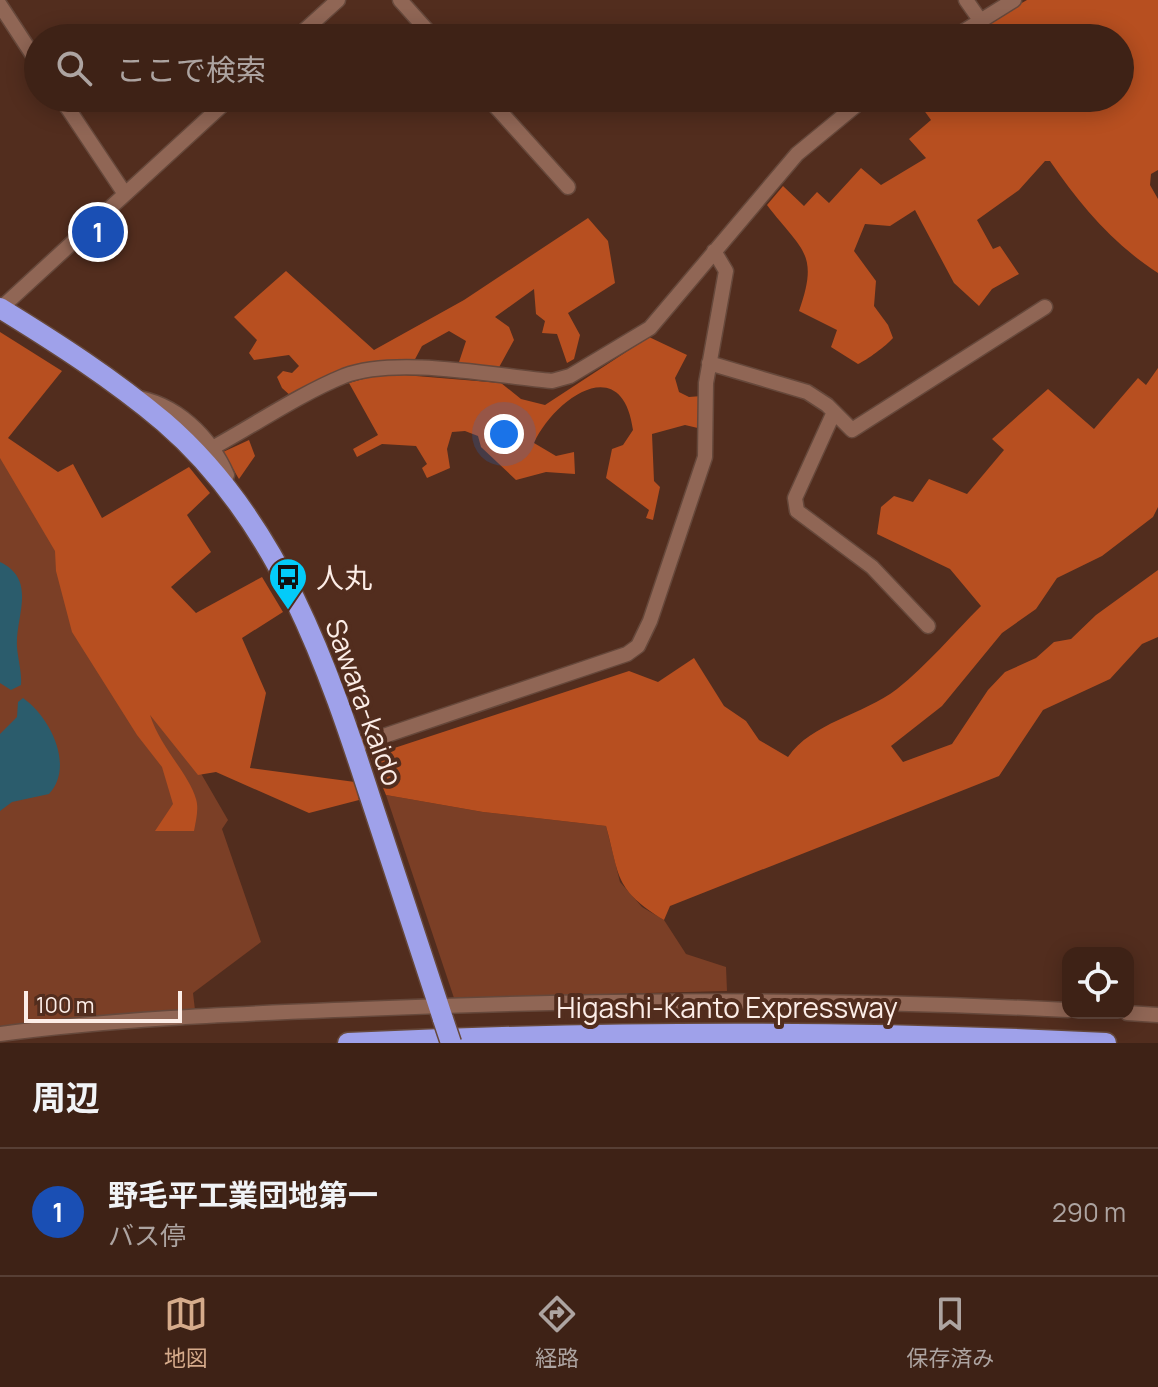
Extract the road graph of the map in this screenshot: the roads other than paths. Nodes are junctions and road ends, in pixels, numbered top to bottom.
1 (338, 0) edge
2 (400, 0) edge
3 (966, 0) edge
4 (1014, 0) edge
5 (0, 5) edge
6 (980, 20) junction
7 (311, 24) edge
8 (421, 24) edge
9 (974, 24) edge
10 (24, 42) edge
11 (70, 112) edge
12 (215, 112) edge
13 (501, 112) edge
14 (848, 112) edge
15 (568, 187) dead end
16 (125, 194) junction
17 (714, 251) junction
18 (1045, 307) dead end
19 (1, 308) edge
20 (709, 363) junction
21 (133, 397) junction
22 (834, 412) junction
23 (214, 447) junction
24 (223, 485) junction
25 (928, 626) dead end
26 (354, 746) junction
27 (1062, 1010) edge
28 (440, 1012) junction
29 (1134, 1013) edge
30 (1158, 1015) edge
31 (0, 1034) edge
32 (348, 1043) edge
33 (451, 1043) edge
34 (1106, 1043) edge

1 - 7 street
2 - 8 street
3 - 6 street
4 - 6 street
5 - 10 street
6 - 9 street
11 - 16 street
12 - 16 street
13 - 15 street
14 - 17 street
16 - 19 street
17 - 20 street
17 - 23 street
18 - 22 street
19 - 21 highway, Sawara-kaido
20 - 22 street
20 - 26 street
21 - 23 street
21 - 24 highway, Sawara-kaido
22 - 25 street
23 - 24 street
24 - 26 highway, Sawara-kaido
26 - 28 highway, Sawara-kaido
27 - 28 street
28 - 31 street
28 - 33 highway, Sawara-kaido, bridge
29 - 30 street
32 - 34 highway, Higashi-Kanto Expressway

